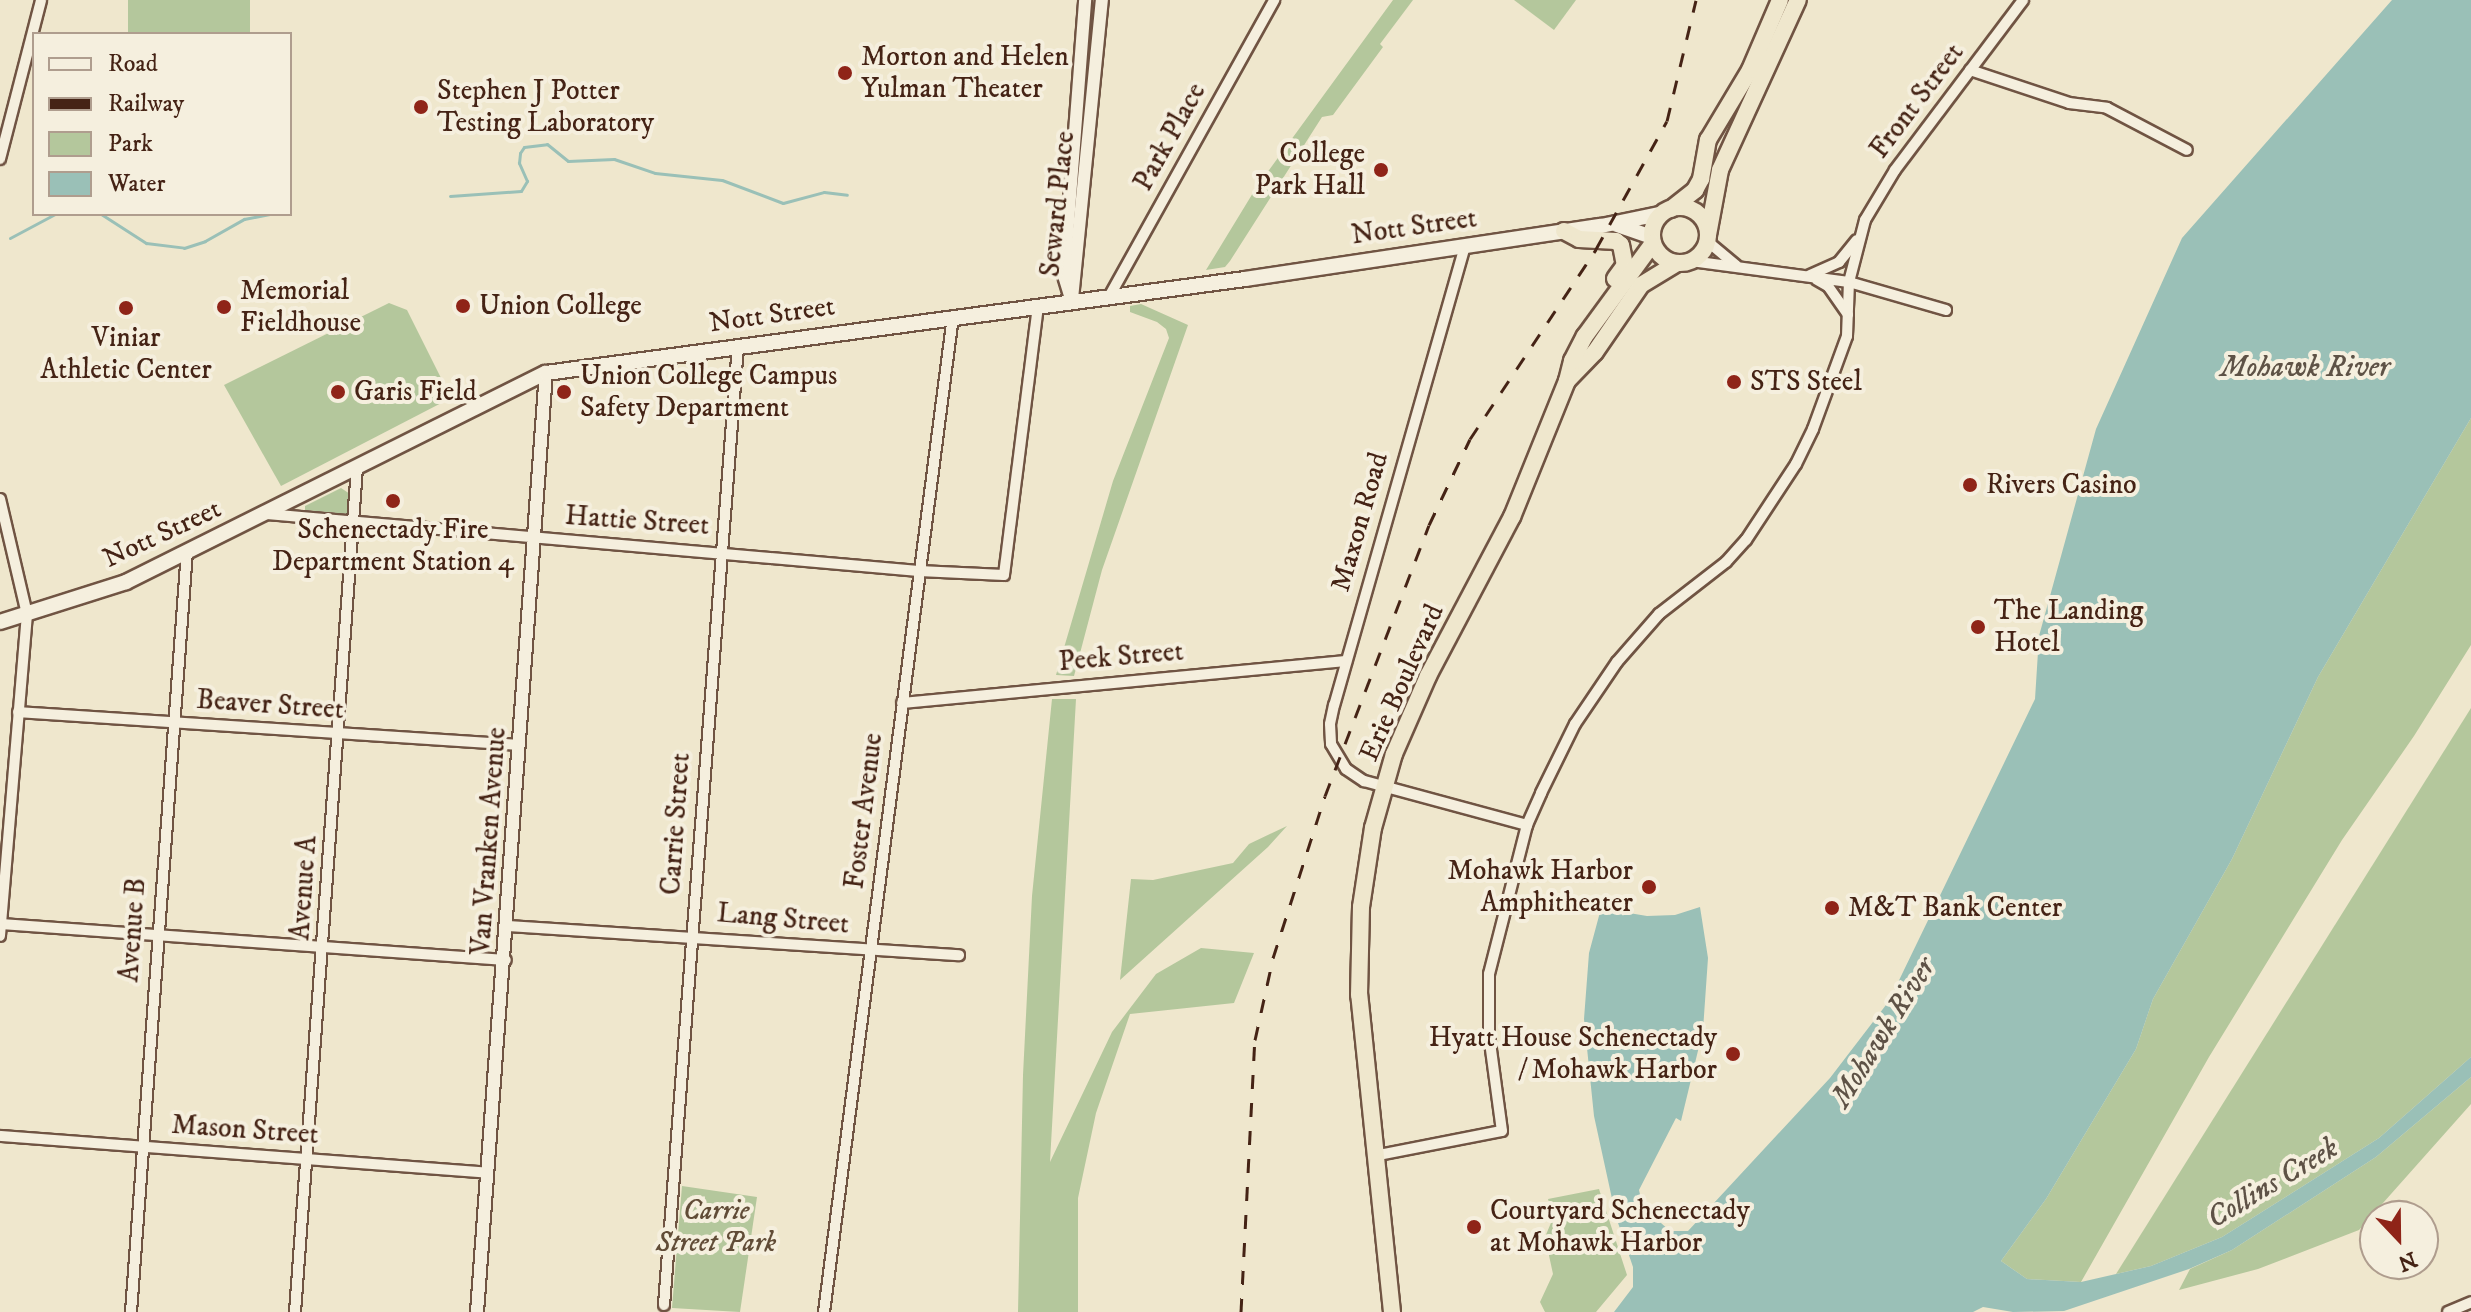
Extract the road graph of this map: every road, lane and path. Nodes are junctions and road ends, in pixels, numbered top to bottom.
1 (41, 0) edge
2 (1085, 0) edge
3 (1102, 0) edge
4 (1274, 0) edge
5 (1780, 0) edge
6 (1798, 0) edge
7 (2023, 0) edge
8 (33, 32) edge
9 (32, 35) edge
10 (1970, 70) junction
11 (2187, 150) dead end
12 (0, 159) edge
13 (1667, 211) junction
14 (1601, 226) junction
15 (1564, 231) junction
16 (1860, 236) junction
17 (1708, 238) junction
18 (1652, 240) junction
19 (1465, 246) junction
20 (1684, 262) junction
21 (1736, 265) junction
22 (1809, 276) junction
23 (1849, 282) junction
24 (1109, 297) junction
25 (1612, 301) junction
26 (1072, 302) junction
27 (1038, 306) junction
28 (1946, 310) dead end
29 (953, 316) junction
30 (1849, 317) junction
31 (738, 346) junction
32 (546, 373) junction
33 (1567, 381) junction
34 (357, 468) junction
35 (0, 499) edge
36 (267, 514) junction
37 (354, 522) junction
38 (534, 537) junction
39 (187, 552) junction
40 (721, 552) junction
41 (919, 571) junction
42 (27, 614) junction
43 (0, 622) edge
44 (1346, 661) junction
45 (902, 703) junction
46 (18, 712) junction
47 (173, 723) junction
48 (339, 733) junction
49 (519, 745) junction
50 (1384, 787) junction
51 (1527, 825) junction
52 (1, 924) edge
53 (508, 926) junction
54 (156, 935) junction
55 (0, 936) edge
56 (692, 936) junction
57 (323, 947) junction
58 (871, 950) junction
59 (959, 955) dead end
60 (506, 960) junction
61 (0, 1136) edge
62 (141, 1146) junction
63 (1374, 1156) junction
64 (306, 1158) junction
65 (487, 1173) junction
66 (2471, 1302) edge
67 (664, 1305) dead end
68 (131, 1312) edge
69 (295, 1312) edge
70 (477, 1312) edge
71 (824, 1312) edge
72 (1392, 1312) edge
73 (2448, 1312) edge

1 - 8 street
2 - 26 street, Seward Place
3 - 26 street, Seward Place
4 - 24 street, Park Place
5 - 13 highway
6 - 17 highway
7 - 10 street, Front Street
9 - 12 street
10 - 11 street
10 - 16 street, Front Street
13 - 14 main road, Nott Street
13 - 17 highway
13 - 18 highway
14 - 15 main road, Nott Street
14 - 18 main road, Nott Street
15 - 19 main road, Nott Street
15 - 25 highway
16 - 22 street, Front Street
16 - 23 street, Front Street
17 - 20 highway
17 - 21 street
18 - 20 highway
18 - 25 highway, Erie Boulevard
19 - 24 main road, Nott Street
19 - 44 street, Maxon Road
20 - 21 street
20 - 33 highway, Erie Boulevard
21 - 22 street
22 - 23 street
22 - 30 street
23 - 28 street
23 - 30 street, Front Street
24 - 26 main road, Nott Street
25 - 33 highway, Erie Boulevard
26 - 27 main road, Nott Street
27 - 29 main road, Nott Street
27 - 41 street, Hattie Street
29 - 31 main road, Nott Street
29 - 41 street, Foster Avenue
30 - 51 street, Front Street
31 - 32 main road, Nott Street
31 - 40 street, Carrie Street
32 - 34 main road, Nott Street
32 - 38 street, Van Vranken Avenue
33 - 50 highway, Erie Boulevard
34 - 36 main road, Nott Street
34 - 37 street, Avenue A
35 - 42 street
36 - 37 street, Hattie Street
36 - 39 main road, Nott Street
37 - 38 street, Hattie Street
37 - 48 street, Avenue A
38 - 40 street, Hattie Street
38 - 49 street, Van Vranken Avenue
39 - 42 main road, Nott Street
39 - 47 street, Avenue B
40 - 41 street, Hattie Street
40 - 56 street, Carrie Street
41 - 45 street, Foster Avenue
42 - 43 main road, Nott Street
42 - 46 street
44 - 45 street, Peek Street
44 - 50 street, Maxon Road
45 - 58 street, Foster Avenue
46 - 47 street, Beaver Street
46 - 52 street
47 - 48 street, Beaver Street
47 - 54 street, Avenue B
48 - 49 street, Beaver Street
48 - 57 street, Avenue A
49 - 53 street, Van Vranken Avenue
50 - 51 street, Maxon Road
50 - 63 highway, Erie Boulevard
51 - 63 street, Front Street
52 - 54 street
52 - 55 street
53 - 56 street, Lang Street
53 - 60 street, Van Vranken Avenue
54 - 57 street
54 - 62 street, Avenue B
56 - 58 street, Lang Street
56 - 67 street, Carrie Street
57 - 60 street
57 - 64 street, Avenue A
58 - 59 street, Lang Street
58 - 71 street, Foster Avenue
60 - 65 street, Van Vranken Avenue
61 - 62 street, Mason Street
62 - 64 street, Mason Street
62 - 68 street, Avenue B
63 - 72 highway, Erie Boulevard
64 - 65 street, Mason Street
64 - 69 street, Avenue A
65 - 70 street, Van Vranken Avenue
66 - 73 street

